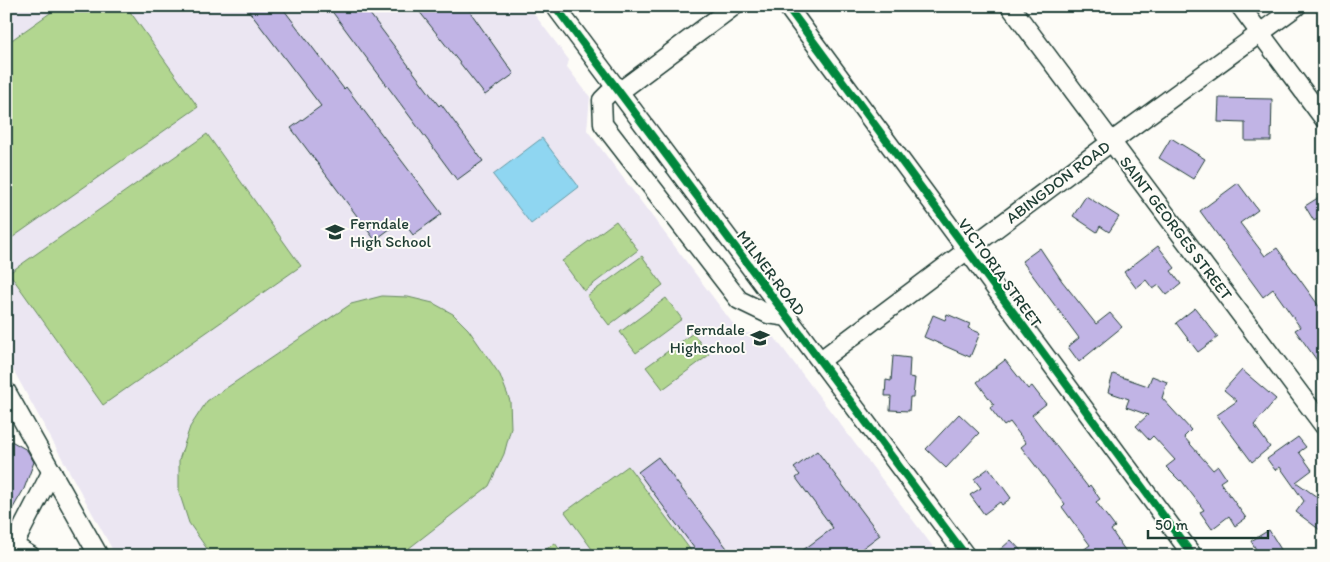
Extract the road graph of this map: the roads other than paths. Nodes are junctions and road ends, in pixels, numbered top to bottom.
1 (555, 6) edge
2 (734, 6) edge
3 (787, 6) edge
4 (1010, 6) edge
5 (1240, 6) edge
6 (1297, 6) edge
7 (1261, 34) junction
8 (617, 89) junction
9 (1324, 119) edge
10 (1111, 142) junction
11 (965, 250) junction
12 (788, 317) junction
13 (821, 360) junction
14 (6, 391) edge
15 (1324, 426) edge
16 (52, 471) junction
17 (11, 550) edge
18 (31, 556) edge
19 (99, 556) edge
20 (966, 556) edge
21 (1193, 556) edge

1 - 8 street, MILNER ROAD
2 - 8 street
3 - 11 street, VICTORIA STREET
4 - 10 street, SAINT GEORGES STREET
5 - 7 street
6 - 7 street, ABINGDON ROAD
7 - 9 street
7 - 10 street, ABINGDON ROAD
8 - 12 street, MILNER ROAD
8 - 12 street
10 - 11 street, ABINGDON ROAD
10 - 15 street, SAINT GEORGES STREET
11 - 13 street, ABINGDON ROAD
11 - 21 street, VICTORIA STREET
12 - 13 street, MILNER ROAD
13 - 20 street, MILNER ROAD
14 - 16 street
16 - 17 street
16 - 19 street
17 - 18 street

